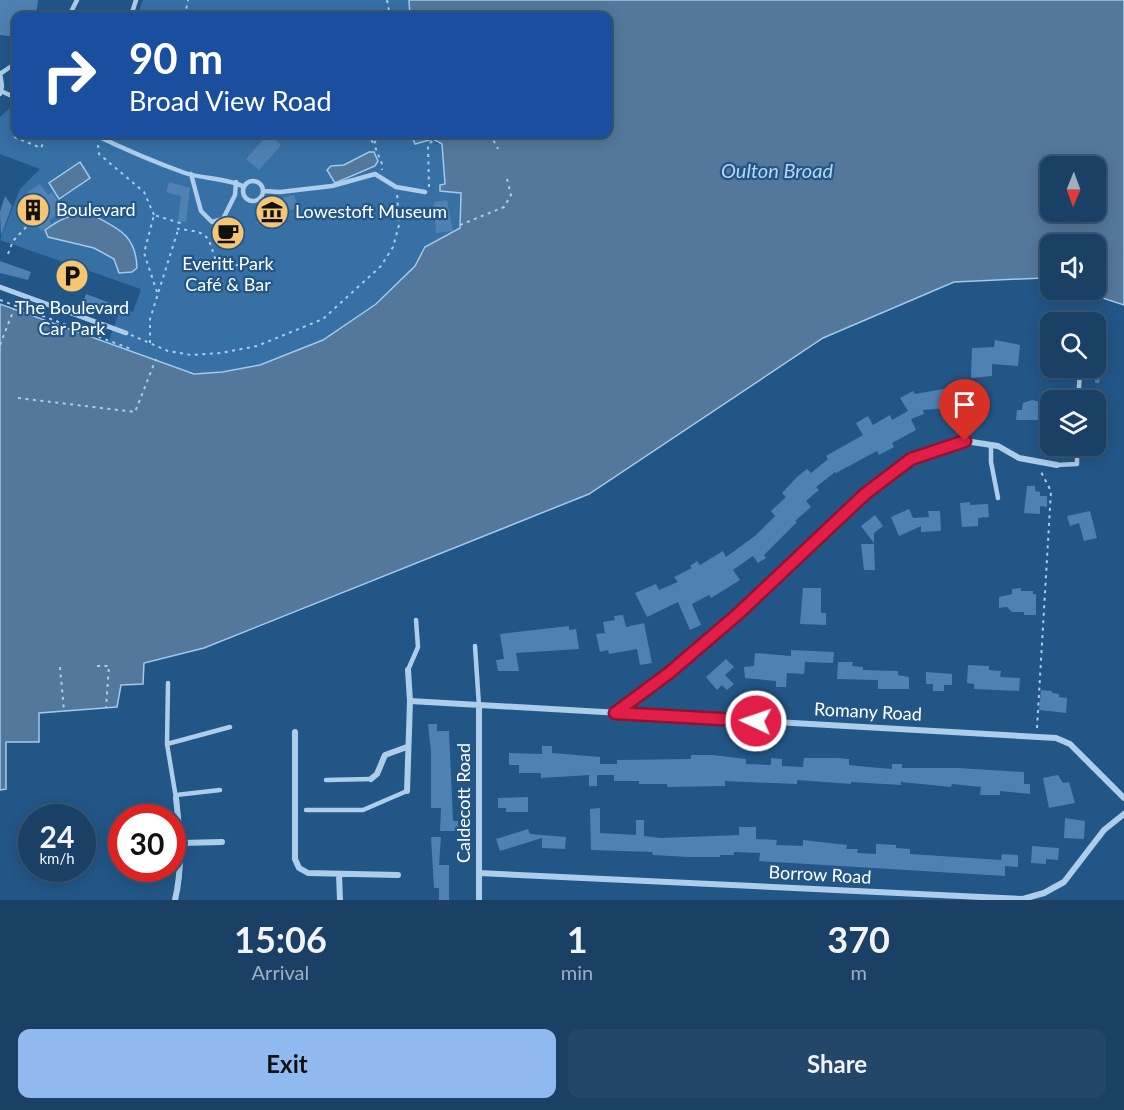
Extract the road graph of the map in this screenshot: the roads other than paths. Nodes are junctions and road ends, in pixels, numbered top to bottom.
1 (0, 73) edge
2 (1, 93) edge
3 (102, 138) edge
4 (191, 174) junction
5 (236, 182) junction
6 (244, 187) junction
7 (263, 191) junction
8 (427, 192) road end
9 (0, 287) edge
10 (126, 333) road end
11 (992, 445) junction
12 (1077, 456) edge
13 (1057, 465) joint
14 (998, 498) dead end
15 (416, 620) dead end
16 (475, 646) dead end
17 (408, 670) joint
18 (168, 682) dead end
19 (410, 700) junction
20 (479, 706) junction
21 (615, 713) junction
22 (230, 727) dead end
23 (295, 732) dead end
24 (167, 744) junction
25 (407, 747) junction
26 (371, 778) joint
27 (326, 780) dead end
28 (220, 790) dead end
29 (407, 791) joint
30 (176, 797) junction
31 (1124, 798) edge
32 (177, 804) edge
33 (306, 810) dead end
34 (1124, 814) edge
35 (222, 842) dead end
36 (186, 843) edge
37 (479, 873) junction
38 (339, 874) junction
39 (398, 875) dead end
40 (179, 882) edge
41 (175, 900) edge
42 (340, 900) edge
43 (478, 900) edge

1 - 2 lane
3 - 4 lane
4 - 5 lane
4 - 5 lane
5 - 6 lane
6 - 7 lane
6 - 7 lane
7 - 8 lane
9 - 10 street
11 - 13 street
11 - 14 lane
11 - 21 street
12 - 13 lane
15 - 17 lane
16 - 20 lane
17 - 19 street
18 - 24 lane
19 - 20 street, Romany Road
19 - 25 street
20 - 21 street, Romany Road
20 - 37 street, Caldecott Road
21 - 31 street, Romany Road
22 - 24 lane
23 - 38 street
24 - 30 lane
25 - 26 street
25 - 29 street
26 - 27 lane
28 - 30 lane
29 - 33 lane
30 - 32 street
34 - 37 street, Borrow Road
35 - 36 street
37 - 43 street, Caldecott Road
38 - 39 street
38 - 42 street
40 - 41 street

